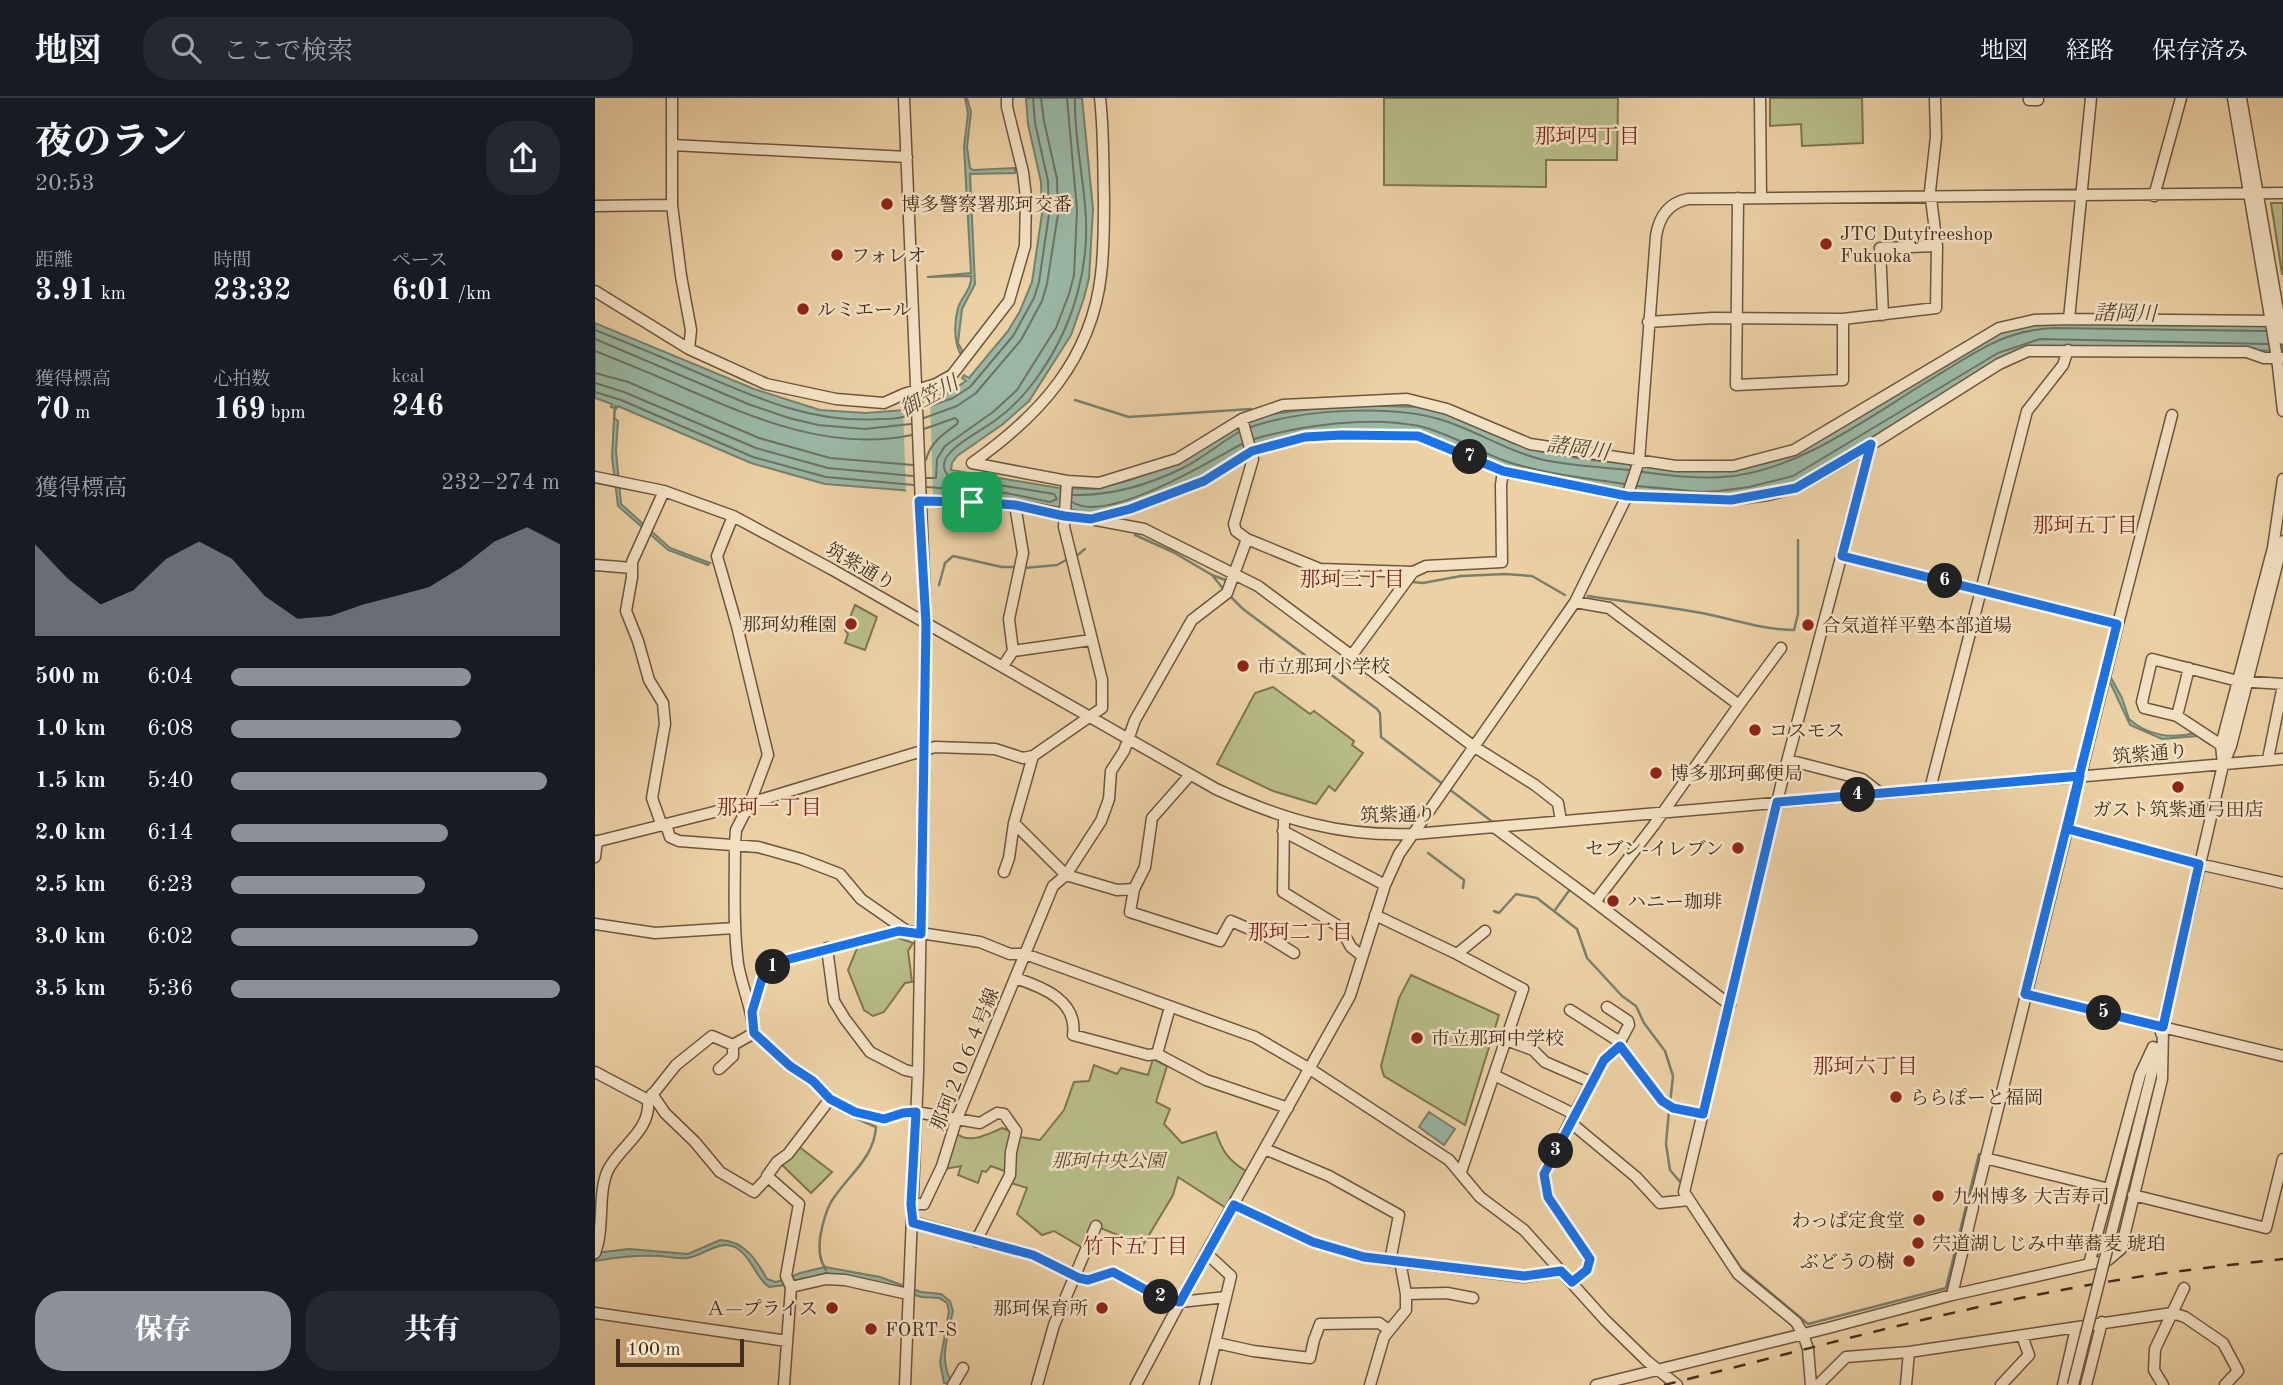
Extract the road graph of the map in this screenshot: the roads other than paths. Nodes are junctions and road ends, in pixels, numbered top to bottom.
1 (672, 98) edge
2 (904, 98) edge
3 (1007, 98) edge
4 (1100, 98) edge
5 (1760, 98) edge
6 (1935, 98) edge
7 (2091, 98) edge
8 (2181, 98) edge
9 (2234, 98) edge
10 (2241, 98) edge
11 (672, 145) junction
12 (907, 157) junction
13 (2253, 193) junction
14 (2283, 193) edge
15 (2154, 196) junction
16 (1761, 197) junction
17 (2082, 197) junction
18 (1738, 198) junction
19 (1931, 198) junction
20 (672, 205) junction
21 (595, 206) edge
22 (1937, 246) junction
23 (595, 291) edge
24 (1883, 315) junction
25 (1736, 318) junction
26 (1843, 319) junction
27 (2069, 319) junction
28 (1648, 322) junction
29 (2278, 322) edge
30 (2283, 339) edge
31 (689, 349) junction
32 (2068, 350) junction
33 (2280, 358) edge
34 (916, 391) junction
35 (2283, 411) edge
36 (2172, 415) dead end
37 (1242, 419) junction
38 (1871, 444) junction
39 (1252, 451) junction
40 (1639, 461) junction
41 (1503, 471) junction
42 (595, 477) edge
43 (2283, 478) edge
44 (1067, 483) junction
45 (664, 491) junction
46 (1627, 496) junction
47 (919, 501) junction
48 (1015, 505) junction
49 (1064, 514) junction
50 (733, 516) junction
51 (1091, 519) junction
52 (1247, 538) junction
53 (2283, 541) edge
54 (1842, 556) junction
55 (595, 565) edge
56 (632, 568) junction
57 (1413, 572) junction
58 (1234, 573) junction
59 (1982, 590) junction
60 (1575, 602) junction
61 (926, 624) junction
62 (2117, 624) junction
63 (1091, 640) junction
64 (1781, 648) dead end
65 (1013, 651) junction
66 (1352, 655) junction
67 (1003, 666) junction
68 (2189, 668) junction
69 (2243, 680) junction
70 (2283, 685) edge
71 (1739, 705) junction
72 (1090, 716) junction
73 (2177, 716) junction
74 (1129, 738) junction
75 (2221, 745) junction
76 (1473, 746) junction
77 (925, 750) junction
78 (1033, 756) junction
79 (2283, 759) edge
80 (1788, 760) junction
81 (2268, 760) junction
82 (2223, 765) junction
83 (1190, 775) junction
84 (2080, 776) junction
85 (1930, 789) junction
86 (1880, 793) junction
87 (1777, 802) junction
88 (750, 803) junction
89 (1662, 812) junction
90 (1284, 817) junction
91 (1561, 821) junction
92 (1014, 822) junction
93 (664, 826) junction
94 (1494, 827) junction
95 (2068, 829) junction
96 (1283, 831) junction
97 (1414, 834) junction
98 (596, 841) edge
99 (735, 844) junction
100 (595, 857) edge
101 (2199, 864) junction
102 (1004, 872) dead end
103 (1066, 874) junction
104 (2283, 883) edge
105 (1385, 885) junction
106 (1134, 889) junction
107 (1595, 902) junction
108 (1375, 915) junction
109 (595, 923) edge
110 (734, 928) junction
111 (907, 931) junction
112 (1485, 931) dead end
113 (921, 934) junction
114 (827, 948) junction
115 (1294, 953) dead end
116 (1025, 954) junction
117 (1457, 954) junction
118 (1362, 956) junction
119 (1015, 978) junction
120 (2025, 994) junction
121 (1730, 1004) junction
122 (1170, 1007) junction
123 (1607, 1007) dead end
124 (1570, 1010) dead end
125 (752, 1012) junction
126 (2163, 1027) junction
127 (754, 1033) junction
128 (1506, 1040) junction
129 (1620, 1044) junction
130 (733, 1045) junction
131 (1157, 1054) junction
132 (2283, 1056) edge
133 (719, 1069) dead end
134 (1310, 1069) junction
135 (595, 1072) edge
136 (918, 1073) junction
137 (1494, 1075) junction
138 (1591, 1082) junction
139 (650, 1097) junction
140 (830, 1099) junction
141 (1288, 1108) junction
142 (916, 1112) junction
143 (1703, 1114) junction
144 (1572, 1118) junction
145 (956, 1121) junction
146 (1265, 1149) junction
147 (1985, 1158) junction
148 (2283, 1159) edge
149 (1461, 1172) junction
150 (768, 1177) junction
151 (2109, 1189) junction
152 (2133, 1195) junction
153 (1689, 1200) junction
154 (911, 1204) junction
155 (1234, 1205) junction
156 (913, 1223) junction
157 (1096, 1226) dead end
158 (976, 1241) junction
159 (595, 1253) edge
160 (1206, 1253) junction
161 (1395, 1261) junction
162 (2089, 1264) junction
163 (1561, 1271) junction
164 (1074, 1275) junction
165 (1572, 1282) junction
166 (791, 1287) junction
167 (2184, 1289) dead end
168 (908, 1294) junction
169 (1406, 1294) junction
170 (1952, 1295) junction
171 (1226, 1297) junction
172 (1473, 1298) dead end
173 (1180, 1302) junction
174 (595, 1313) edge
175 (2172, 1313) junction
176 (2102, 1322) junction
177 (2076, 1328) junction
178 (1389, 1330) junction
179 (1803, 1334) junction
180 (2022, 1336) junction
181 (787, 1341) junction
182 (1217, 1343) junction
183 (1909, 1352) junction
184 (963, 1368) dead end
185 (1659, 1370) junction
186 (784, 1385) edge
187 (905, 1385) edge
188 (953, 1385) edge
189 (1037, 1385) edge
190 (1136, 1385) edge
191 (1205, 1385) edge
192 (1370, 1385) edge
193 (1596, 1385) edge
194 (1678, 1385) edge
195 (1811, 1385) edge
196 (1818, 1385) edge
197 (1906, 1385) edge
198 (2001, 1385) edge
199 (2063, 1385) edge
200 (2073, 1385) edge
201 (2086, 1385) edge
202 (2163, 1385) edge
203 (2225, 1385) edge

1 - 11 street
2 - 12 street
3 - 34 street
4 - 44 street
5 - 16 street
6 - 19 street
7 - 17 street
8 - 15 street
9 - 13 street
10 - 13 street
11 - 12 street
11 - 20 street
12 - 34 street
13 - 14 street
13 - 15 street
13 - 29 street
15 - 17 street
16 - 18 street
16 - 19 street
17 - 19 street
17 - 27 street
18 - 25 street
18 - 28 street
19 - 22 street
20 - 21 street
20 - 31 street
22 - 24 street
22 - 24 street
23 - 31 street
24 - 26 street
25 - 26 street
25 - 26 street
25 - 28 street
27 - 29 street
27 - 40 street
28 - 40 street
29 - 30 street
29 - 33 street
31 - 34 street
32 - 33 street
32 - 38 street
32 - 59 street
33 - 35 street
34 - 47 street
36 - 62 street
37 - 39 street
37 - 40 street
37 - 44 street
38 - 46 street
38 - 54 street
39 - 41 street
39 - 51 street
39 - 52 street
40 - 46 street
41 - 46 street
41 - 57 street
42 - 45 street, 筑紫通り
43 - 69 street
44 - 49 street
45 - 50 street, 筑紫通り
45 - 56 street
46 - 60 street
47 - 48 street
47 - 61 street
48 - 49 street
48 - 65 street
49 - 51 street
49 - 63 street
50 - 61 street, 筑紫通り
50 - 88 street
51 - 58 street
52 - 57 street
52 - 58 street, 那珂２０６４号線
53 - 69 street
54 - 59 street
54 - 80 street
55 - 56 street
56 - 93 street
57 - 66 street
58 - 66 street
58 - 74 street, 那珂２０６４号線
59 - 62 street
59 - 85 street
60 - 71 street
60 - 76 street
61 - 67 street, 筑紫通り
61 - 77 street
62 - 84 street
63 - 65 street
63 - 72 street
64 - 71 street
65 - 67 street
66 - 76 street
67 - 72 street, 筑紫通り
68 - 69 street
68 - 73 street
68 - 73 street
69 - 70 street
69 - 75 street
69 - 82 street
70 - 81 street
71 - 89 street
72 - 74 street, 筑紫通り
72 - 78 street
73 - 75 street
74 - 83 street, 筑紫通り
74 - 103 street, 那珂２０６４号線
75 - 82 street
76 - 91 street
76 - 97 street
77 - 78 street
77 - 88 street
77 - 113 street
78 - 92 street
79 - 81 street, 筑紫通り
80 - 86 street
80 - 87 street
81 - 82 street, 筑紫通り
82 - 84 street, 筑紫通り
82 - 101 street
83 - 90 street, 筑紫通り
83 - 106 street
84 - 85 street, 筑紫通り
84 - 95 street
85 - 86 street, 筑紫通り
86 - 87 street, 筑紫通り
87 - 89 street, 筑紫通り
87 - 121 street
88 - 93 street
88 - 99 street
89 - 91 street, 筑紫通り
89 - 107 street
90 - 96 street
90 - 97 street, 筑紫通り
91 - 94 street, 筑紫通り
92 - 102 street
92 - 103 street
93 - 98 street
93 - 99 street
94 - 97 street, 筑紫通り
94 - 107 street
95 - 101 street
95 - 120 street
96 - 105 street
96 - 118 street
97 - 105 street
98 - 100 street
99 - 110 street
99 - 111 street
101 - 104 street
101 - 126 street
103 - 106 street
103 - 116 street, 那珂２０６４号線
105 - 108 street
106 - 115 street
107 - 121 street
108 - 117 street
108 - 118 street
109 - 110 street
110 - 125 street
111 - 113 street
111 - 114 street
112 - 117 street
113 - 116 street
113 - 136 street
114 - 125 street
114 - 136 street
116 - 119 street, 那珂２０６４号線
116 - 122 street
117 - 128 street
118 - 134 street
119 - 131 street
119 - 145 street, 那珂２０６４号線
120 - 126 street
120 - 147 street
121 - 143 street
122 - 131 street
122 - 134 street
123 - 129 street
124 - 129 street
125 - 127 street
126 - 132 street
126 - 151 street
126 - 152 street
126 - 200 street, bridge
127 - 130 street
127 - 140 street
128 - 137 street
128 - 138 street
129 - 138 street
129 - 143 street
130 - 133 street
130 - 139 street
131 - 141 street
134 - 141 street
134 - 149 street
135 - 139 street
136 - 142 street
137 - 144 street
137 - 149 street
138 - 144 street
139 - 150 street
139 - 159 street
140 - 142 street
140 - 150 street
141 - 146 street
142 - 145 street
142 - 154 street
143 - 153 street
144 - 153 street
144 - 165 street
145 - 154 street, 那珂２０６４号線
145 - 158 street
146 - 155 street
146 - 161 street
147 - 151 street
147 - 170 street
148 - 152 street
149 - 163 street
150 - 166 street
151 - 162 street
152 - 162 street
153 - 179 street
154 - 156 street
155 - 160 street
155 - 161 street
156 - 158 street
156 - 168 street
157 - 164 street
158 - 164 street
160 - 171 street
160 - 173 street
161 - 163 street
161 - 169 street
162 - 170 street
163 - 165 street
164 - 173 street
164 - 189 street
165 - 185 street
166 - 168 street
166 - 181 street
167 - 175 street
168 - 187 street
169 - 172 street
169 - 178 street
170 - 179 street
171 - 173 street
171 - 182 street
173 - 190 street
174 - 181 street
175 - 176 street
175 - 202 street
175 - 203 street
176 - 177 street
176 - 201 street
177 - 180 street
177 - 199 street
178 - 182 street
178 - 192 street
179 - 185 street
179 - 195 street
180 - 183 street
180 - 198 street
181 - 186 street
182 - 191 street
183 - 196 street
183 - 197 street
184 - 188 street
185 - 193 street
185 - 194 street

